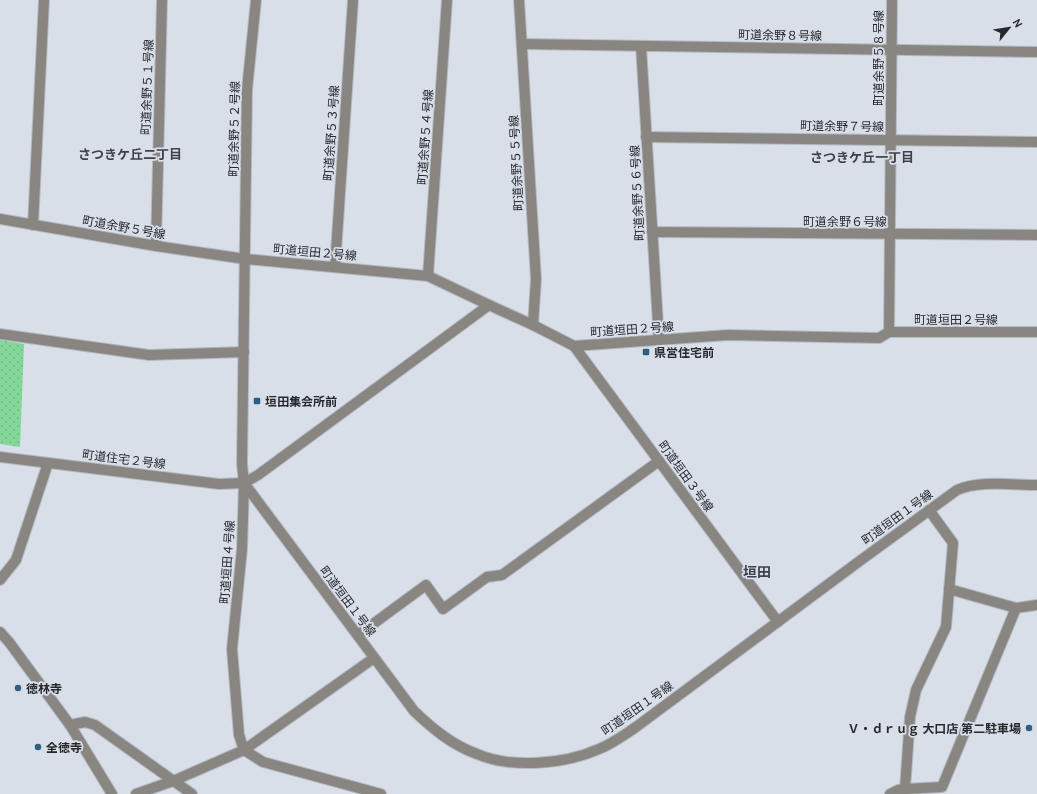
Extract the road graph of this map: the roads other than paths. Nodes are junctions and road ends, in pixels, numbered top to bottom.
1 (44, 0) edge
2 (162, 0) edge
3 (256, 0) edge
4 (353, 0) edge
5 (447, 0) edge
6 (520, 0) edge
7 (892, 0) edge
8 (522, 44) junction
9 (641, 46) junction
10 (891, 50) junction
11 (1037, 52) edge
12 (646, 137) junction
13 (891, 140) junction
14 (1037, 142) edge
15 (0, 219) edge
16 (33, 225) junction
17 (652, 232) junction
18 (890, 234) junction
19 (1037, 235) edge
20 (156, 246) junction
21 (245, 259) junction
22 (335, 267) junction
23 (428, 276) junction
24 (489, 305) junction
25 (533, 325) junction
26 (889, 332) junction
27 (1037, 332) edge
28 (0, 334) edge
29 (659, 340) junction
30 (574, 346) junction
31 (244, 352) junction
32 (0, 457) edge
33 (659, 461) junction
34 (48, 463) junction
35 (244, 483) junction
36 (1037, 485) edge
37 (929, 510) junction
38 (0, 580) edge
39 (949, 589) junction
40 (1037, 605) edge
41 (1016, 608) junction
42 (778, 622) junction
43 (0, 632) edge
44 (358, 635) junction
45 (374, 658) junction
46 (70, 725) junction
47 (244, 750) junction
48 (173, 781) junction
49 (905, 789) junction
50 (942, 790) edge
51 (112, 794) edge
52 (136, 794) edge
53 (192, 794) edge
54 (381, 794) edge
55 (890, 794) edge

1 - 16 street
2 - 20 street, 町道余野５１号線
3 - 21 street, 町道余野５２号線
4 - 22 street, 町道余野５３号線
5 - 23 street, 町道余野５４号線
6 - 8 street, 町道余野５５号線
7 - 10 street, 町道余野５８号線
8 - 9 street, 町道余野８号線
8 - 25 street, 町道余野５５号線
9 - 10 street, 町道余野８号線
9 - 12 street, 町道余野５６号線
10 - 11 street, 町道余野８号線
10 - 13 street, 町道余野５８号線
12 - 13 street, 町道余野７号線
12 - 17 street, 町道余野５６号線
13 - 14 street, 町道余野７号線
13 - 18 street, 町道余野５８号線
15 - 16 street, 町道余野５号線
16 - 20 street, 町道余野５号線
17 - 18 street, 町道余野６号線
17 - 29 street, 町道余野５６号線
18 - 19 street, 町道余野６号線
18 - 26 street, 町道余野５８号線
20 - 21 street, 町道余野５号線
21 - 22 street, 町道垣田２号線
21 - 31 street, 町道垣田４号線
22 - 23 street, 町道垣田２号線
23 - 24 street, 町道垣田２号線
24 - 25 street, 町道垣田２号線
24 - 35 street
25 - 30 street, 町道垣田２号線
26 - 27 street, 町道垣田２号線
26 - 29 street, 町道垣田２号線
28 - 31 street
29 - 30 street, 町道垣田２号線
30 - 33 street, 町道垣田３号線
31 - 35 street, 町道垣田４号線
32 - 34 street, 町道住宅２号線
33 - 42 street, 町道垣田３号線
33 - 44 street
34 - 35 street, 町道住宅２号線
34 - 38 street
35 - 44 street, 町道垣田１号線
35 - 47 street, 町道垣田４号線
36 - 37 street, 町道垣田１号線
37 - 39 street
37 - 42 street, 町道垣田１号線
39 - 41 street
39 - 49 street
40 - 41 street
41 - 50 street
42 - 45 street, 町道垣田１号線
43 - 46 street
44 - 45 street, 町道垣田１号線
45 - 47 street
46 - 48 street
46 - 51 street
47 - 48 street
47 - 54 street
48 - 52 street
48 - 53 street
49 - 50 street
49 - 55 street

